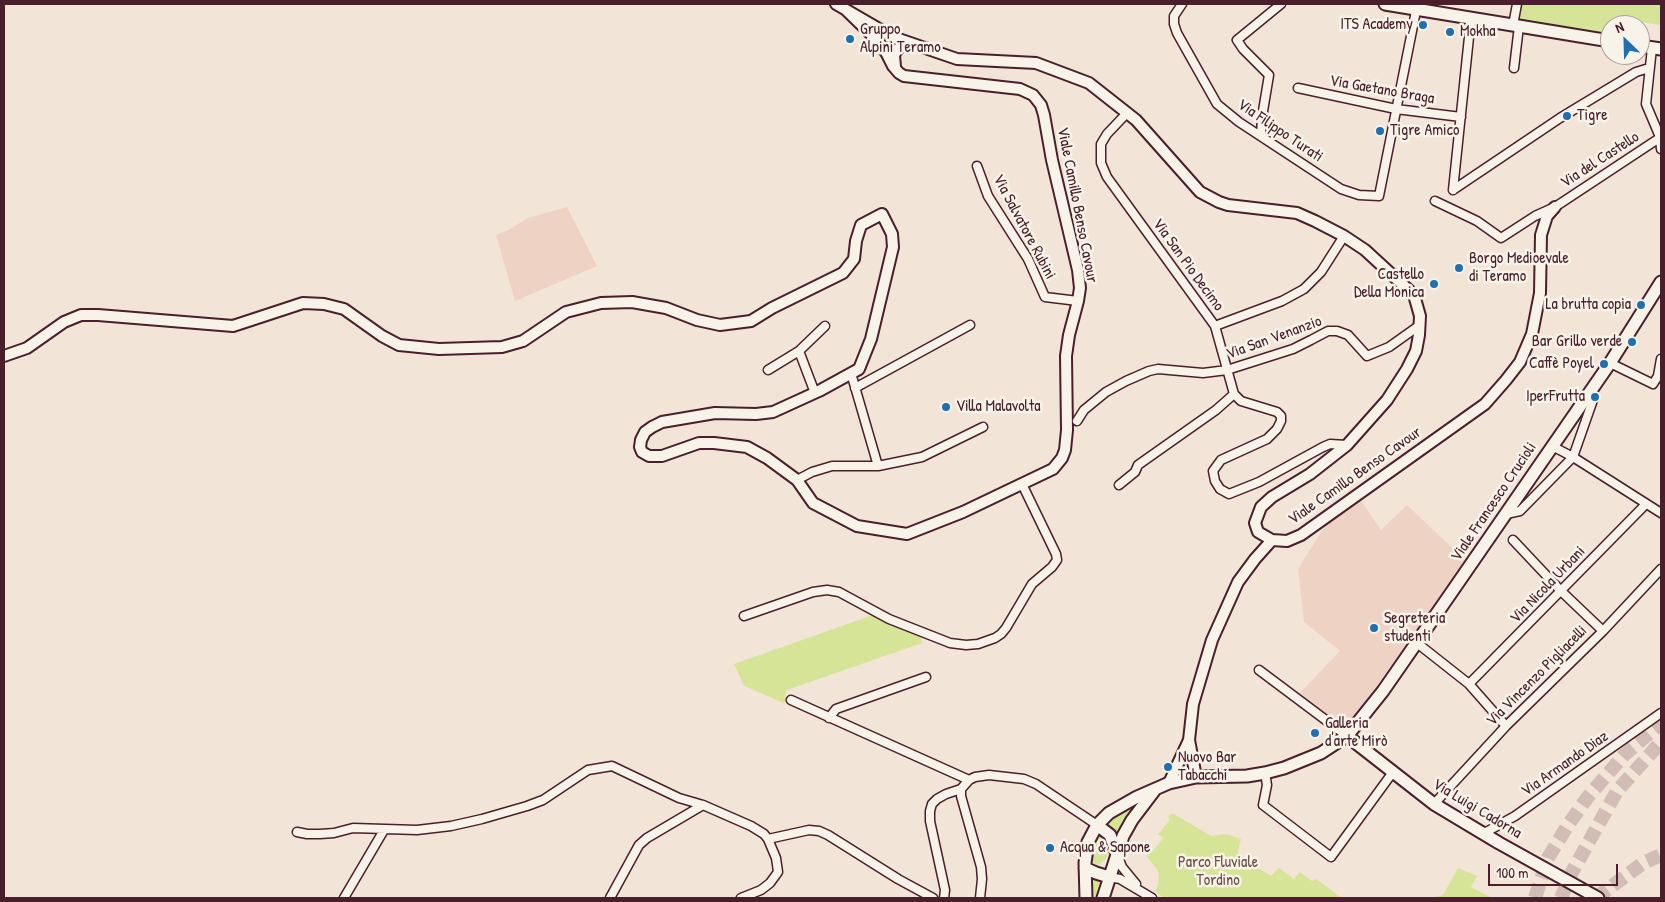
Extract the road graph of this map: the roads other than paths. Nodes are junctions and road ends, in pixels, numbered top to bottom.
1 (836, 4) edge
2 (1182, 4) edge
3 (1281, 4) edge
4 (1385, 4) edge
5 (1517, 4) edge
6 (1417, 6) edge
7 (847, 11) junction
8 (1471, 18) junction
9 (1516, 25) junction
10 (893, 37) junction
11 (1600, 39) edge
12 (912, 44) junction
13 (1657, 48) edge
14 (884, 49) junction
15 (896, 51) junction
16 (1514, 68) dead end
17 (1650, 68) junction
18 (896, 70) junction
19 (1298, 88) dead end
20 (1396, 108) junction
21 (1127, 113) junction
22 (1461, 117) junction
23 (1261, 136) junction
24 (1661, 137) edge
25 (1661, 149) edge
26 (977, 166) dead end
27 (1435, 200) dead end
28 (1554, 207) junction
29 (1344, 236) junction
30 (1661, 282) edge
31 (1078, 301) junction
32 (1420, 324) junction
33 (970, 325) dead end
34 (825, 326) dead end
35 (1215, 326) junction
36 (800, 352) junction
37 (4, 356) edge
38 (1661, 359) edge
39 (1610, 363) junction
40 (768, 370) dead end
41 (1227, 370) junction
42 (851, 373) junction
43 (855, 388) junction
44 (1592, 389) junction
45 (815, 393) junction
46 (1234, 394) junction
47 (1078, 421) dead end
48 (982, 427) dead end
49 (1347, 445) junction
50 (1552, 446) junction
51 (1573, 457) junction
52 (878, 466) junction
53 (797, 480) junction
54 (1022, 484) junction
55 (1119, 485) dead end
56 (1646, 504) junction
57 (1661, 513) edge
58 (1506, 514) junction
59 (1272, 540) junction
60 (1513, 540) dead end
61 (1661, 569) edge
62 (1561, 591) junction
63 (744, 616) dead end
64 (1603, 630) junction
65 (1416, 643) junction
66 (1259, 670) dead end
67 (926, 677) dead end
68 (1469, 684) junction
69 (790, 700) dead end
70 (1661, 713) edge
71 (829, 718) junction
72 (1506, 726) junction
73 (1347, 736) junction
74 (1189, 740) junction
75 (1393, 772) junction
76 (1265, 773) junction
77 (1196, 777) junction
78 (969, 780) junction
79 (1169, 783) junction
80 (961, 788) junction
81 (1156, 789) junction
82 (1434, 804) junction
83 (703, 805) junction
84 (1503, 823) junction
85 (1097, 825) junction
86 (384, 830) junction
87 (297, 832) dead end
88 (1482, 832) junction
89 (768, 839) junction
90 (1499, 843) junction
91 (1117, 854) junction
92 (1085, 868) junction
93 (1109, 877) junction
94 (1143, 891) junction
95 (344, 898) edge
96 (610, 898) edge
97 (741, 898) edge
98 (933, 898) edge
99 (944, 898) edge
100 (980, 898) edge
101 (1086, 898) edge
102 (1103, 898) edge
103 (1152, 898) edge
104 (1598, 898) edge

1 - 7 main road
2 - 23 street, Via Filippo Turati
3 - 23 street
4 - 6 main road
5 - 9 street
6 - 8 main road
6 - 20 street
7 - 10 main road, Viale Camillo Benso Cavour
7 - 14 main road
8 - 9 main road
8 - 22 street
9 - 11 main road
9 - 16 street
10 - 12 main road, Viale Camillo Benso Cavour
10 - 15 main road
12 - 15 main road
12 - 21 main road, Viale Camillo Benso Cavour
13 - 17 street
14 - 15 main road
14 - 18 main road
15 - 18 main road
17 - 22 street
17 - 24 street
18 - 31 main road, Viale Camillo Benso Cavour
19 - 20 street, Via Gaetano Braga
20 - 22 street, Via Gaetano Braga
20 - 23 street, Via Filippo Turati
21 - 29 main road, Viale Camillo Benso Cavour
21 - 35 street, Via San Pio Decimo
24 - 25 street
24 - 28 street, Via del Castello
26 - 31 street, Via Salvatore Rubini
27 - 28 street, Via del Castello
28 - 59 main road, Viale Camillo Benso Cavour
29 - 32 main road, Viale Camillo Benso Cavour
29 - 35 street
30 - 39 main road, Viale Francesco Crucioli
31 - 54 main road, Viale Camillo Benso Cavour
32 - 41 street, Via San Venanzio
32 - 49 main road, Viale Camillo Benso Cavour
33 - 43 street
34 - 36 street
35 - 41 street, Via San Pio Decimo
36 - 40 street
36 - 45 street
37 - 42 main road
38 - 39 street
39 - 44 main road, Viale Francesco Crucioli
41 - 46 street, Via San Pio Decimo
41 - 47 street, Via San Venanzio
42 - 43 street
42 - 45 main road
43 - 52 street
44 - 50 main road, Viale Francesco Crucioli
44 - 51 street
45 - 53 main road, Viale Camillo Benso Cavour
46 - 49 street
46 - 55 street
48 - 52 street
49 - 59 main road, Viale Camillo Benso Cavour
50 - 51 street
50 - 58 main road, Viale Francesco Crucioli
51 - 56 street
51 - 58 street
52 - 53 street
53 - 54 main road, Viale Camillo Benso Cavour
54 - 63 street
56 - 57 street
56 - 62 street, Via Nicola Urbani
58 - 65 main road, Viale Francesco Crucioli
59 - 74 main road
60 - 62 street
61 - 64 street, Via Vincenzo Pigliacelli
62 - 64 street
62 - 68 street, Via Nicola Urbani
64 - 72 street, Via Vincenzo Pigliacelli
65 - 68 street
65 - 73 main road, Viale Francesco Crucioli
66 - 73 street
67 - 71 street
68 - 72 street
69 - 71 street
70 - 84 street, Via Armando Diaz
71 - 78 street
72 - 82 street, Via Vincenzo Pigliacelli
73 - 75 main road, Via Luigi Cadorna
73 - 76 main road, Viale Francesco Crucioli
74 - 77 main road
74 - 79 main road
75 - 76 street
75 - 82 main road, Via Luigi Cadorna
76 - 77 main road, Viale Francesco Crucioli
77 - 79 main road, Viale Francesco Crucioli
78 - 80 street
78 - 85 street
79 - 81 main road, Viale Francesco Crucioli
80 - 99 street
80 - 100 street
81 - 85 main road, Viale Francesco Crucioli
81 - 91 main road
82 - 88 main road, Via Luigi Cadorna
83 - 86 street
83 - 89 street
83 - 96 street
84 - 88 street, Via Armando Diaz
84 - 90 street
85 - 91 main road
85 - 92 main road
86 - 87 street
86 - 95 street
88 - 90 main road, Via Luigi Cadorna
89 - 97 street
89 - 98 street
90 - 104 main road, Via Luigi Cadorna
91 - 93 main road
91 - 94 street
92 - 93 main road
92 - 101 main road
93 - 94 street
93 - 102 main road
94 - 103 street

